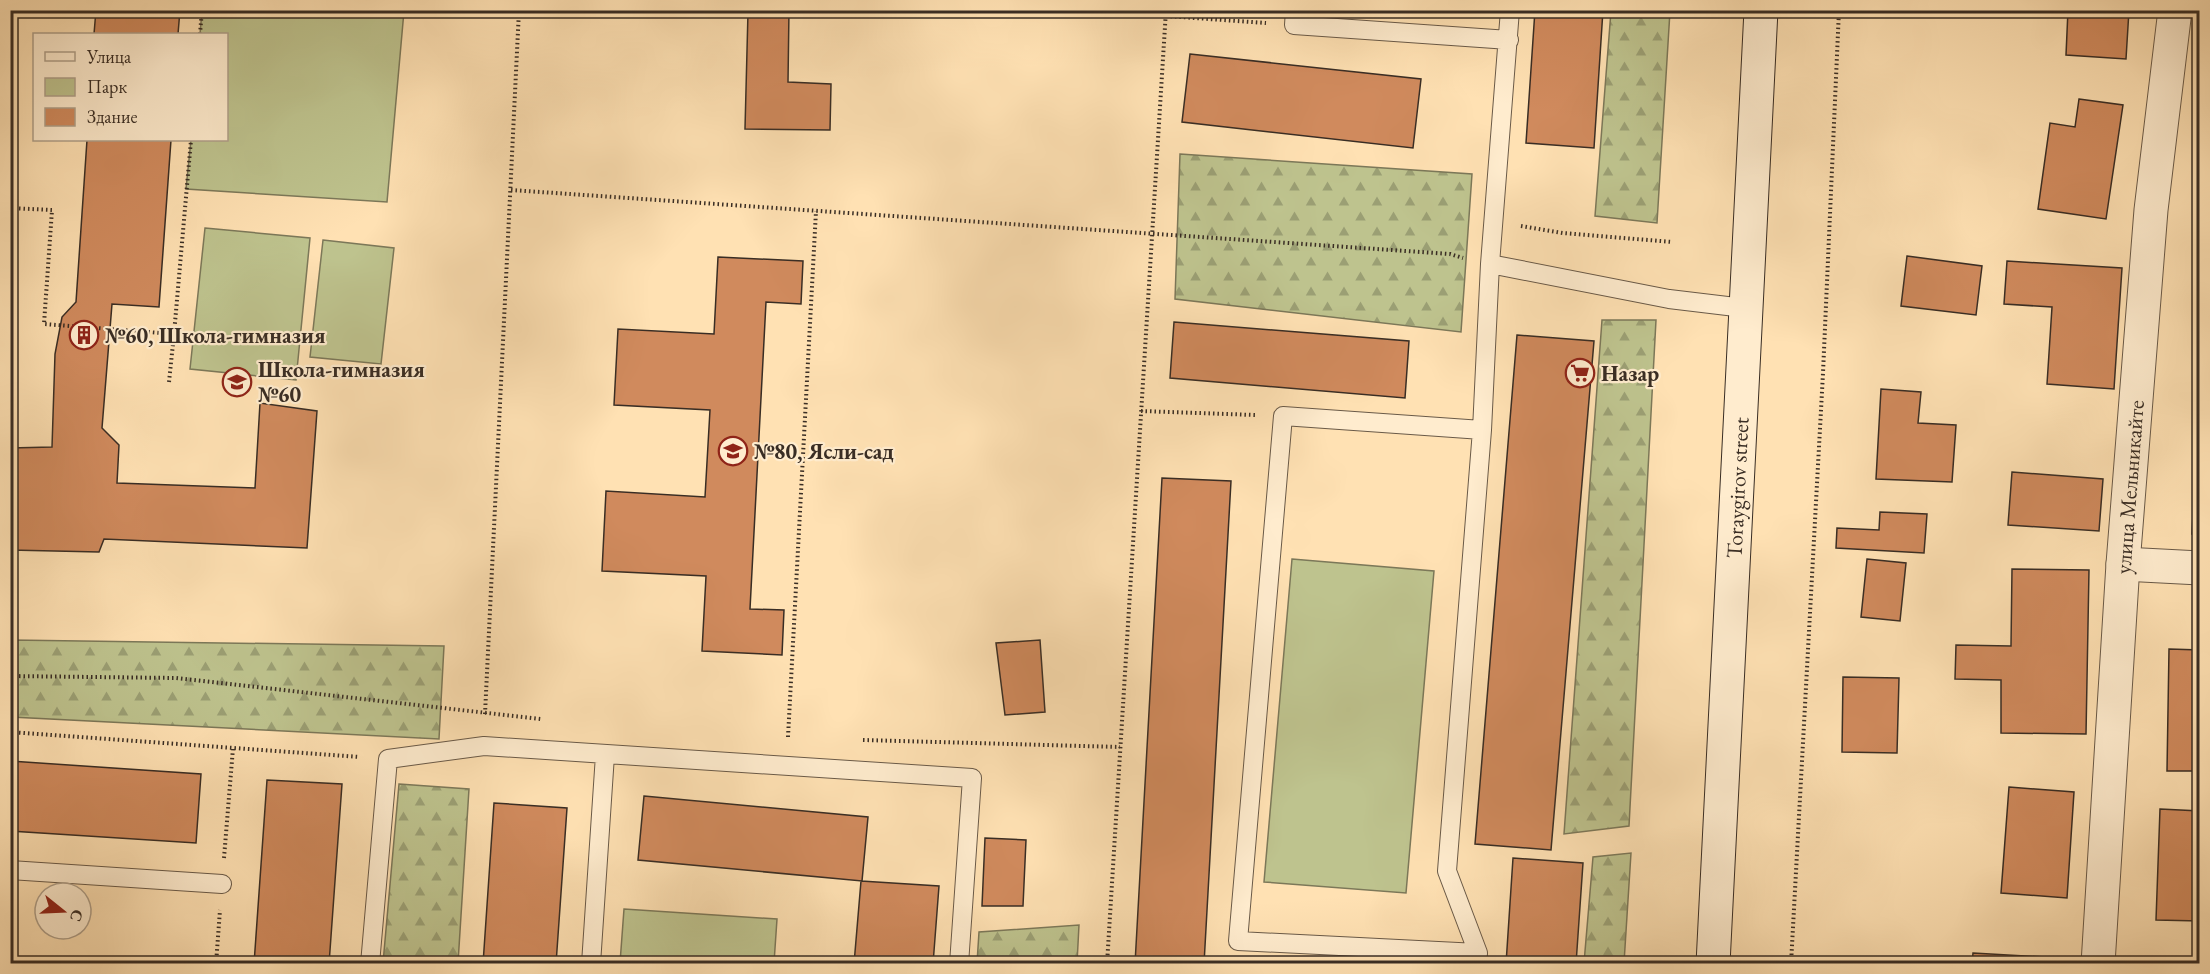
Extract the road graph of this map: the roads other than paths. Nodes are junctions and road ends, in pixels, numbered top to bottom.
1 (1510, 10) edge
2 (1761, 10) edge
3 (2175, 10) edge
4 (1294, 18) edge
5 (1509, 40) junction
6 (1491, 259) junction
7 (1744, 308) junction
8 (1482, 430) junction
9 (2123, 564) junction
10 (2199, 568) edge
11 (604, 755) junction
12 (10, 870) edge
13 (222, 884) dead end
14 (1478, 958) edge
15 (370, 963) edge
16 (591, 963) edge
17 (959, 963) edge
18 (1713, 963) edge
19 (2098, 963) edge

1 - 5 lane
2 - 7 street, Toraygirov street
3 - 9 street, улица Мельникайте
4 - 5 lane
5 - 6 lane
6 - 7 lane
6 - 8 lane
7 - 18 street, Toraygirov street
8 - 14 lane
8 - 14 lane
9 - 10 street
9 - 19 street, улица Мельникайте
11 - 15 lane
11 - 16 lane
11 - 17 lane
12 - 13 lane

